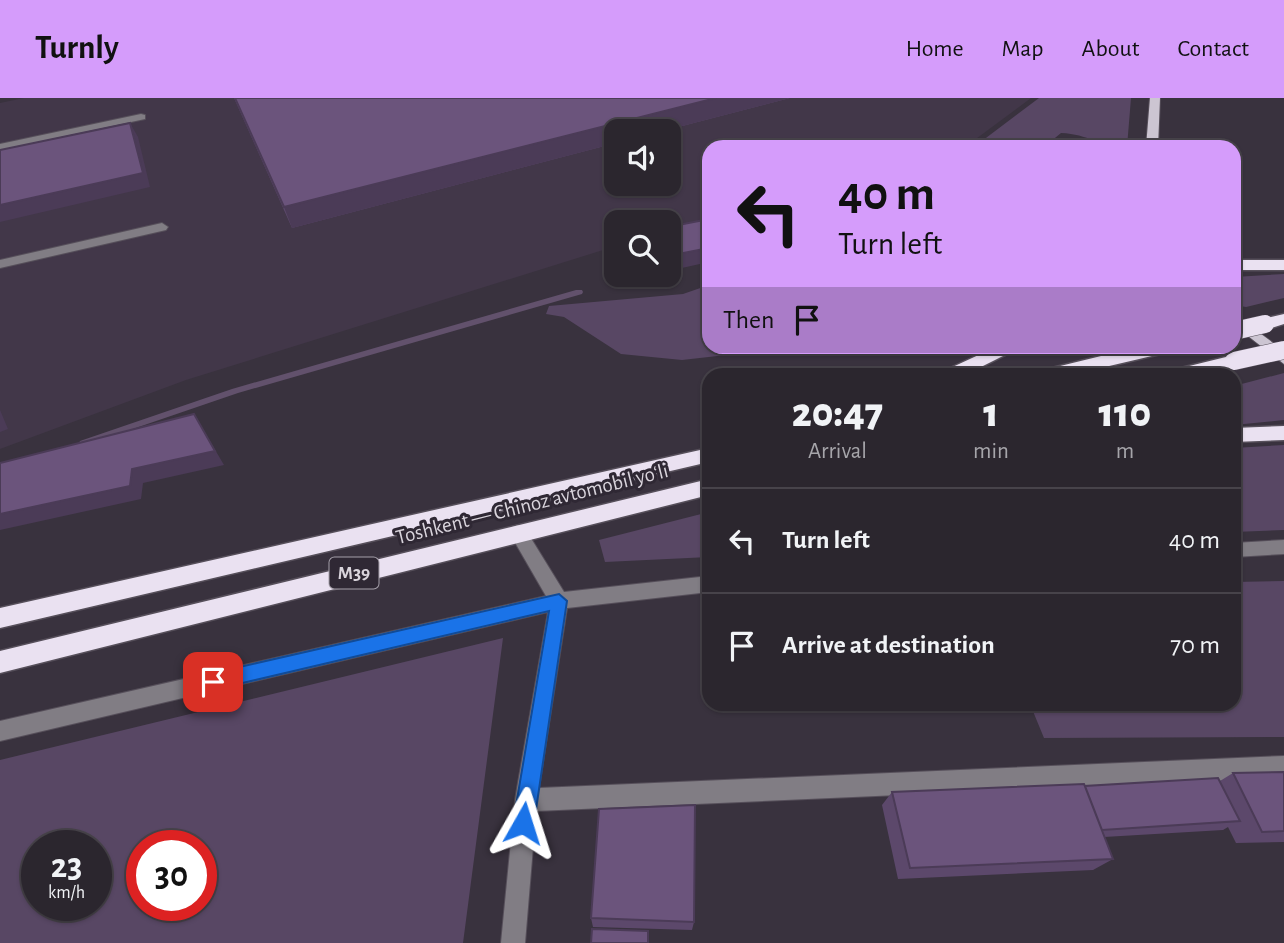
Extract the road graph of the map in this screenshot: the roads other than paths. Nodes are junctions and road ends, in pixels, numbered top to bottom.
1 (1155, 98) edge
2 (142, 117) dead end
3 (1153, 140) edge
4 (0, 146) edge
5 (162, 226) dead end
6 (0, 264) edge
7 (1241, 265) edge
8 (1284, 265) edge
9 (1284, 319) edge
10 (1241, 324) edge
11 (1241, 329) edge
12 (1284, 350) edge
13 (997, 354) edge
14 (1136, 354) edge
15 (1284, 359) edge
16 (966, 368) edge
17 (1077, 368) edge
18 (1204, 368) edge
19 (1284, 433) edge
20 (1241, 435) edge
21 (702, 457) edge
22 (702, 489) edge
23 (518, 532) junction
24 (1284, 547) edge
25 (1241, 550) edge
26 (702, 585) edge
27 (559, 601) junction
28 (0, 618) edge
29 (0, 662) edge
30 (0, 731) edge
31 (1284, 767) edge
32 (526, 800) junction
33 (513, 943) edge

1 - 3 main road
2 - 4 street
5 - 6 street
7 - 8 highway
9 - 11 highway, bridge
10 - 15 main road
12 - 18 highway, bridge
13 - 16 highway
14 - 17 highway
19 - 20 highway
21 - 28 highway, Toshkent — Chinoz avtomobil yoʻli / M39
22 - 23 highway, Toshkent — Chinoz avtomobil yoʻli / M39
23 - 27 street
23 - 29 highway, Toshkent — Chinoz avtomobil yoʻli / M39
24 - 25 street
26 - 27 street
27 - 30 street
27 - 32 street
31 - 32 street
32 - 33 street

